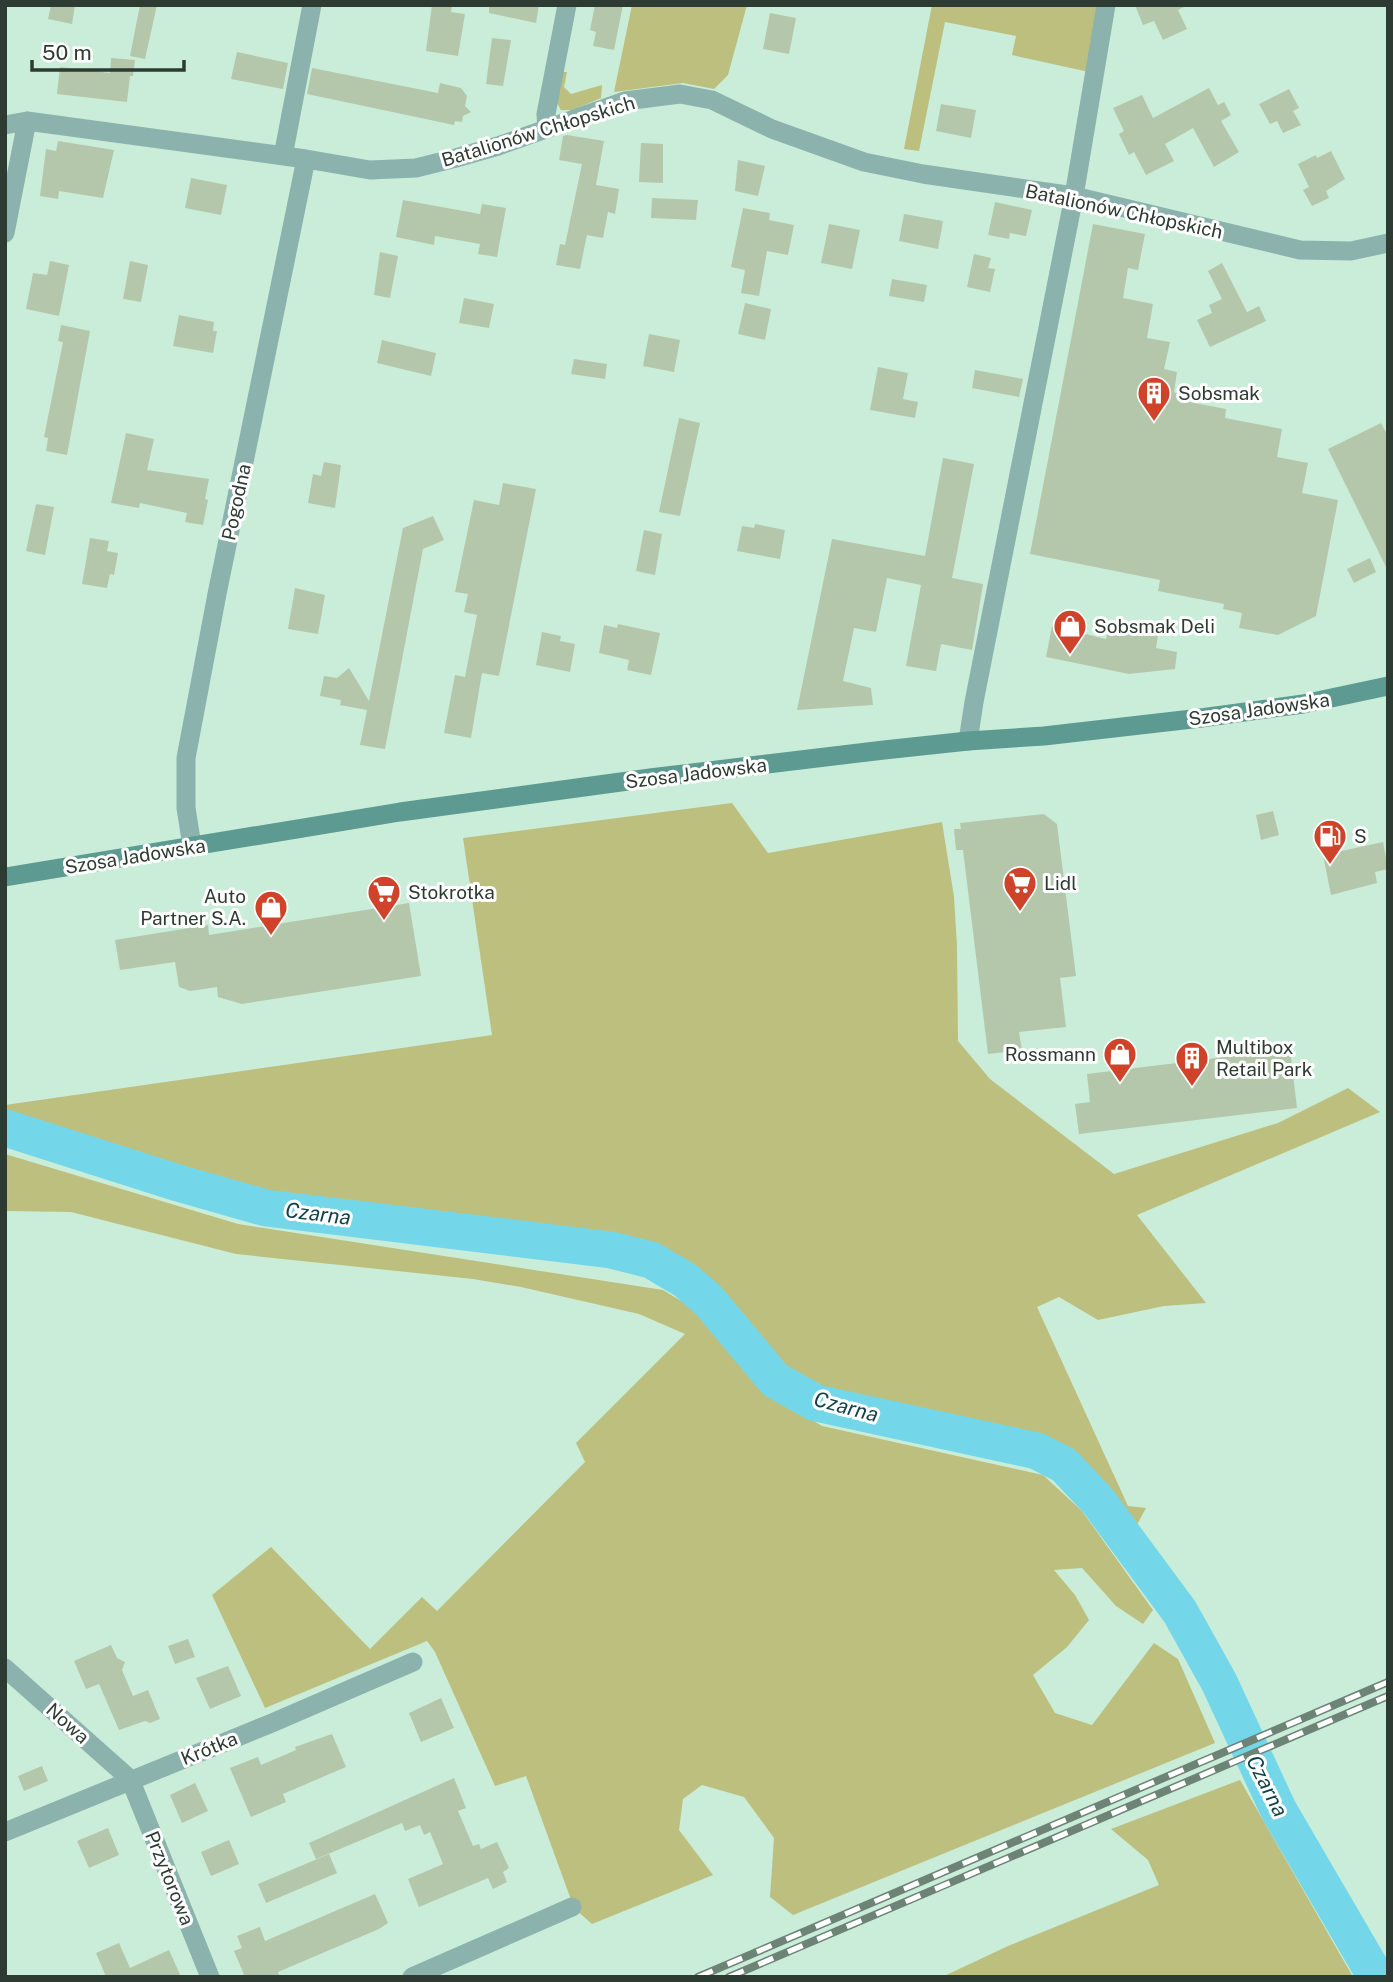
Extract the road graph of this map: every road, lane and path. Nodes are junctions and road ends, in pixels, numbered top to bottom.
1 (312, 5) edge
2 (567, 5) edge
3 (1106, 5) edge
4 (27, 121) junction
5 (5, 125) edge
6 (547, 129) junction
7 (283, 156) junction
8 (306, 159) junction
9 (1074, 196) junction
10 (5, 233) edge
11 (1388, 243) edge
12 (1388, 686) edge
13 (968, 741) junction
14 (192, 846) junction
15 (5, 877) edge
16 (413, 1662) dead end
17 (5, 1668) edge
18 (130, 1779) junction
19 (5, 1832) edge
20 (572, 1907) dead end
21 (210, 1977) edge
22 (412, 1977) edge

1 - 7 street
2 - 6 street
3 - 9 street
4 - 5 street, Batalionów Chłopskich
4 - 7 street, Batalionów Chłopskich
4 - 10 street
6 - 8 street, Batalionów Chłopskich
6 - 9 street, Batalionów Chłopskich
7 - 8 street, Batalionów Chłopskich
8 - 14 street, Pogodna
9 - 11 street, Batalionów Chłopskich
9 - 13 street
12 - 13 main road, Szosa Jadowska
13 - 14 main road, Szosa Jadowska
14 - 15 main road, Szosa Jadowska
16 - 18 street, Krótka
17 - 18 street, Nowa
18 - 19 street, Krótka
18 - 21 street, Przytorowa
20 - 22 street

